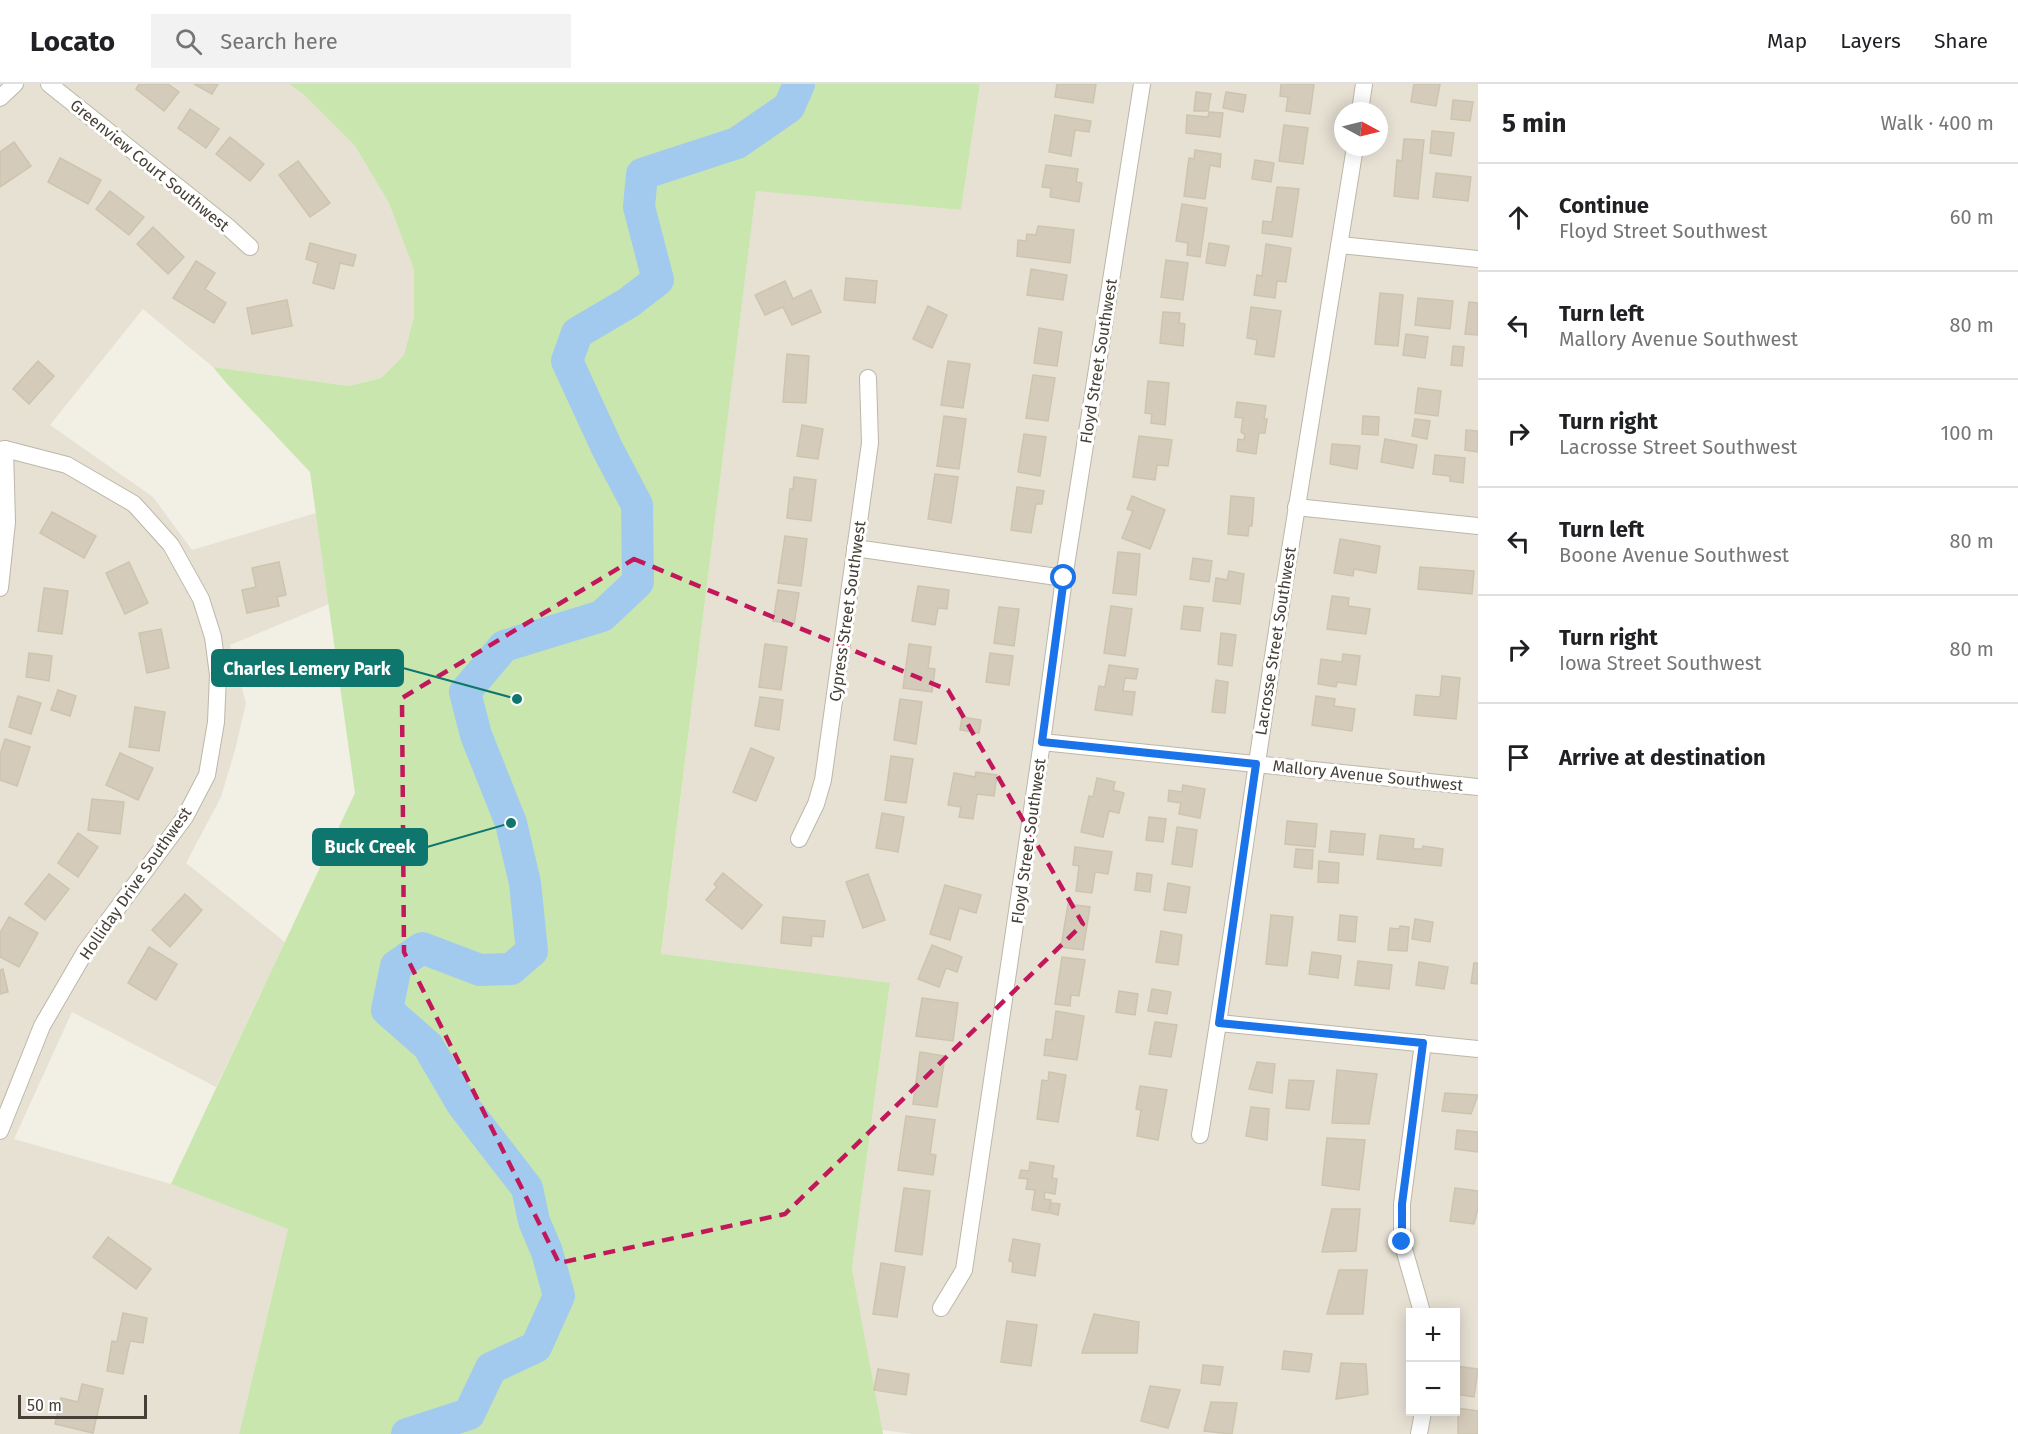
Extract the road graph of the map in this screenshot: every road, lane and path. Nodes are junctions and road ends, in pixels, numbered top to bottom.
1 (15, 84) edge
2 (49, 84) edge
3 (1142, 84) edge
4 (1364, 84) edge
5 (0, 98) edge
6 (1361, 102) edge
7 (1354, 156) edge
8 (1340, 245) junction
9 (250, 247) dead end
10 (1478, 259) edge
11 (868, 378) dead end
12 (2, 449) edge
13 (1296, 507) junction
14 (1478, 526) edge
15 (855, 548) junction
16 (1064, 578) junction
17 (0, 588) edge
18 (1042, 742) junction
19 (1256, 764) junction
20 (1478, 787) edge
21 (799, 839) dead end
22 (1219, 1023) junction
23 (1423, 1043) junction
24 (1478, 1049) edge
25 (0, 1131) edge
26 (1200, 1135) dead end
27 (941, 1308) dead end
28 (1421, 1308) edge
29 (1422, 1416) edge
30 (1419, 1434) edge

1 - 5 street
2 - 9 street, Greenview Court Southwest
3 - 16 street, Floyd Street Southwest
4 - 6 street
7 - 8 street, Lacrosse Street Southwest
8 - 10 street
8 - 13 street, Lacrosse Street Southwest
11 - 15 street, Cypress Street Southwest
12 - 17 street
12 - 25 street, Holliday Drive Southwest
13 - 14 street
13 - 19 street, Lacrosse Street Southwest
15 - 16 street
15 - 21 street, Cypress Street Southwest
16 - 18 street, Floyd Street Southwest
18 - 19 street, Mallory Avenue Southwest
18 - 27 street, Floyd Street Southwest
19 - 20 street, Mallory Avenue Southwest
19 - 22 street, Lacrosse Street Southwest
22 - 23 street
22 - 26 street, Lacrosse Street Southwest
23 - 24 street
23 - 28 street
29 - 30 street

